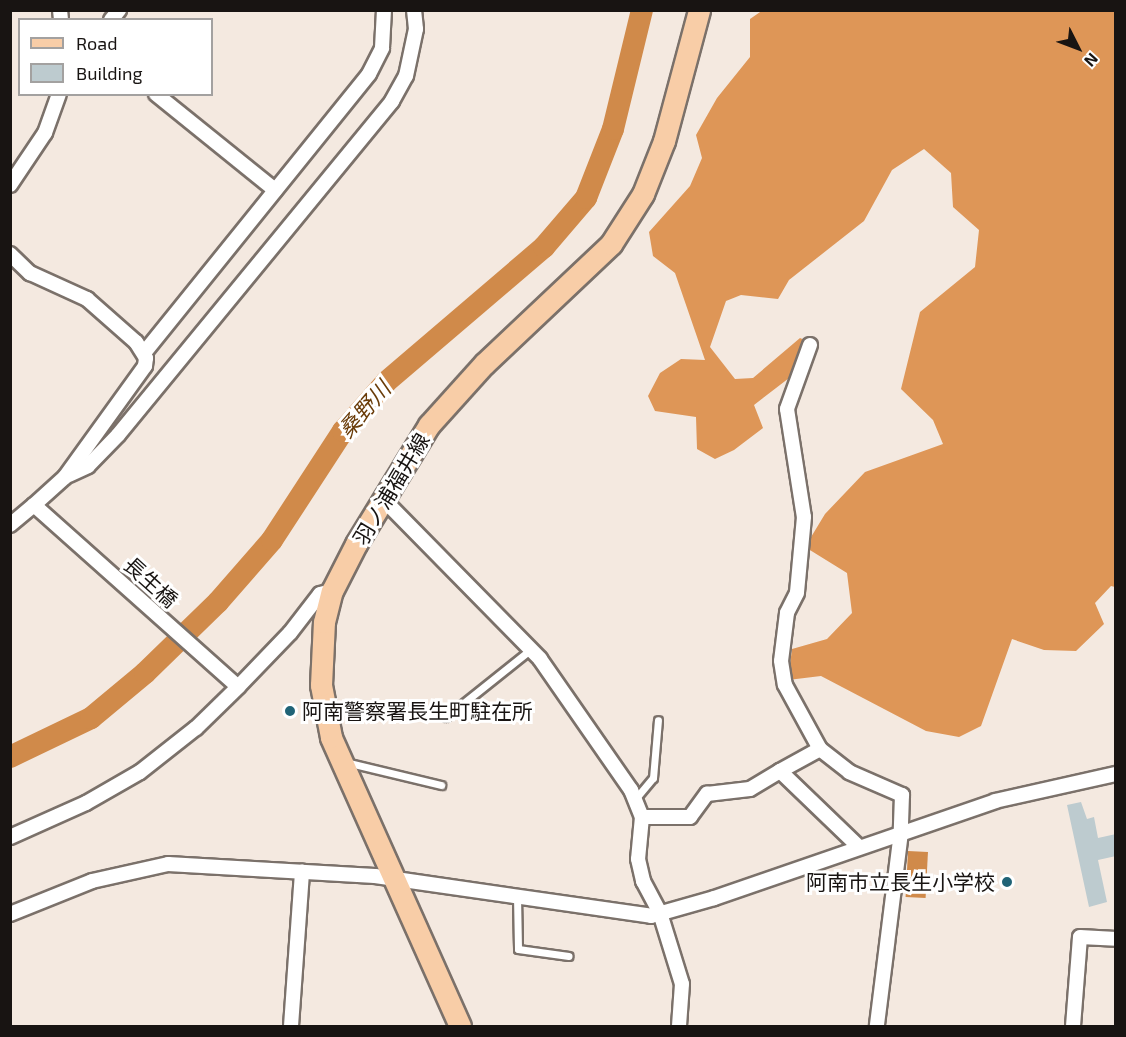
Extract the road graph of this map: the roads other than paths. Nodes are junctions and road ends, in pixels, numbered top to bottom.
1 (384, 10) edge
2 (414, 10) edge
3 (702, 15) edge
4 (58, 96) edge
5 (158, 96) edge
6 (10, 184) edge
7 (275, 190) junction
8 (11, 257) edge
9 (810, 345) dead end
10 (144, 352) junction
11 (65, 477) junction
12 (382, 500) junction
13 (38, 509) junction
14 (10, 525) edge
15 (332, 591) junction
16 (530, 650) junction
17 (235, 684) junction
18 (446, 717) dead end
19 (658, 720) dead end
20 (820, 749) junction
21 (343, 762) junction
22 (780, 771) junction
23 (1116, 774) edge
24 (441, 785) dead end
25 (636, 798) junction
26 (642, 817) junction
27 (901, 832) junction
28 (10, 837) edge
29 (859, 847) junction
30 (302, 871) junction
31 (395, 881) junction
32 (517, 896) junction
33 (660, 913) junction
34 (10, 914) edge
35 (1116, 939) edge
36 (569, 956) dead end
37 (291, 1026) edge
38 (460, 1026) edge
39 (679, 1026) edge
40 (877, 1026) edge
41 (1073, 1026) edge

1 - 7 street
2 - 11 street
3 - 12 main road, 羽ノ浦福井線
4 - 6 street
5 - 7 street
7 - 10 street
8 - 10 street
9 - 20 street
10 - 11 street
11 - 13 street
12 - 15 main road, 羽ノ浦福井線
12 - 16 street
13 - 14 street
13 - 17 street, 長生橋
15 - 17 street
15 - 21 main road, 羽ノ浦福井線
16 - 18 lane
16 - 25 street
17 - 28 street
19 - 25 lane
20 - 22 street
20 - 27 street
21 - 24 lane
21 - 31 main road, 羽ノ浦福井線
22 - 26 street
22 - 29 street
23 - 27 street
25 - 26 street
26 - 33 street
27 - 29 street
27 - 40 street
29 - 33 street
30 - 31 street
30 - 34 street
30 - 37 street
31 - 32 street
31 - 38 main road, 羽ノ浦福井線
32 - 33 street
32 - 36 lane
33 - 39 street
35 - 41 street

